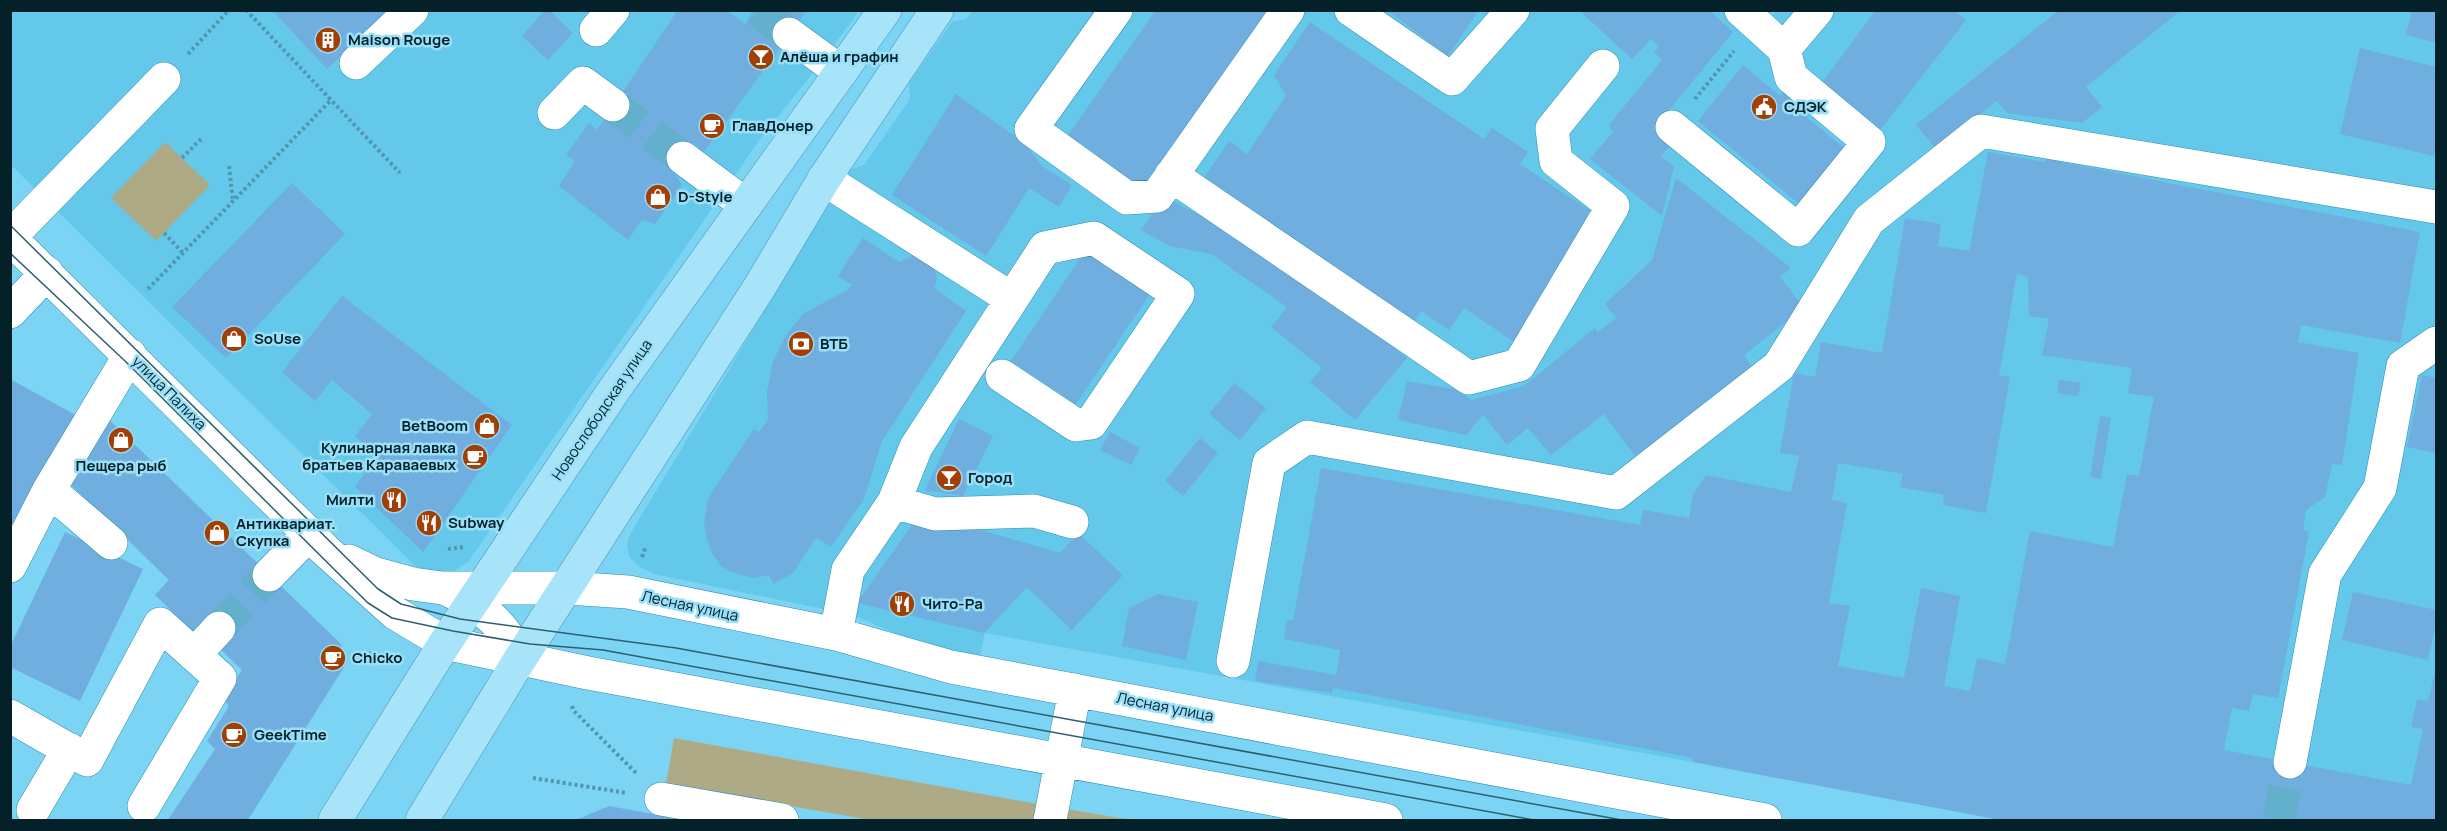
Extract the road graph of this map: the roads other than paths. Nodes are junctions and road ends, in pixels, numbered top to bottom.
1 (412, 10) edge
2 (885, 10) edge
3 (937, 10) edge
4 (1116, 10) edge
5 (1288, 10) edge
6 (1351, 10) edge
7 (1513, 10) edge
8 (1817, 10) edge
9 (1749, 17) edge
10 (789, 34) tunnel mouth
11 (1784, 49) junction
12 (356, 63) dead end
13 (1603, 66) dead end
14 (841, 72) junction
15 (165, 79) road end
16 (613, 105) tunnel mouth
17 (554, 113) dead end
18 (1672, 127) road end
19 (682, 158) tunnel mouth
20 (1171, 175) junction
21 (824, 179) junction
22 (746, 205) junction
23 (2436, 207) edge
24 (10, 237) edge
25 (47, 273) junction
26 (1012, 299) junction
27 (10, 312) edge
28 (2436, 343) edge
29 (130, 355) junction
30 (1002, 376) dead end
31 (49, 490) junction
32 (894, 502) junction
33 (1072, 522) dead end
34 (318, 541) junction
35 (111, 543) dead end
36 (10, 566) edge
37 (269, 575) tunnel mouth
38 (567, 588) junction
39 (477, 595) junction
40 (219, 628) tunnel mouth
41 (836, 634) junction
42 (445, 643) junction
43 (194, 655) junction
44 (520, 659) junction
45 (1233, 661) dead end
46 (1075, 690) junction
47 (10, 716) edge
48 (69, 749) junction
49 (1062, 760) junction
50 (2290, 762) tunnel mouth
51 (661, 799) road end
52 (144, 806) dead end
53 (33, 810) dead end
54 (335, 820) edge
55 (422, 820) edge
56 (782, 820) edge
57 (1050, 820) edge
58 (1386, 820) edge
59 (1765, 820) edge

1 - 12 street
2 - 14 main road, Новослободская улица
3 - 21 main road
4 - 20 street
5 - 20 street
6 - 7 street
8 - 11 street
9 - 11 street
10 - 14 street
11 - 18 street
13 - 20 street
14 - 22 main road, Новослободская улица
15 - 24 street
16 - 17 street
19 - 22 street
21 - 26 street
21 - 38 main road
22 - 39 main road, Новослободская улица
23 - 45 street
24 - 25 street, улица Палиха
25 - 27 street
25 - 29 street, улица Палиха
26 - 30 street
26 - 32 street
28 - 50 street
29 - 31 street
29 - 34 street, улица Палиха
31 - 35 street
31 - 36 street
32 - 33 street
32 - 41 street
34 - 37 street
34 - 39 street, улица Палиха
34 - 42 street, улица Палиха
38 - 39 street, Лесная улица
38 - 41 street, Лесная улица
38 - 44 main road
39 - 42 main road, Новослободская улица
39 - 44 street
40 - 43 street
41 - 46 street, Лесная улица
42 - 44 street, улица Палиха
42 - 54 main road, Новослободская улица
43 - 48 street
43 - 52 street
44 - 49 street
44 - 55 main road
46 - 49 street
46 - 59 street, Лесная улица
47 - 48 street
48 - 53 street
49 - 57 street
49 - 58 street
51 - 56 street

